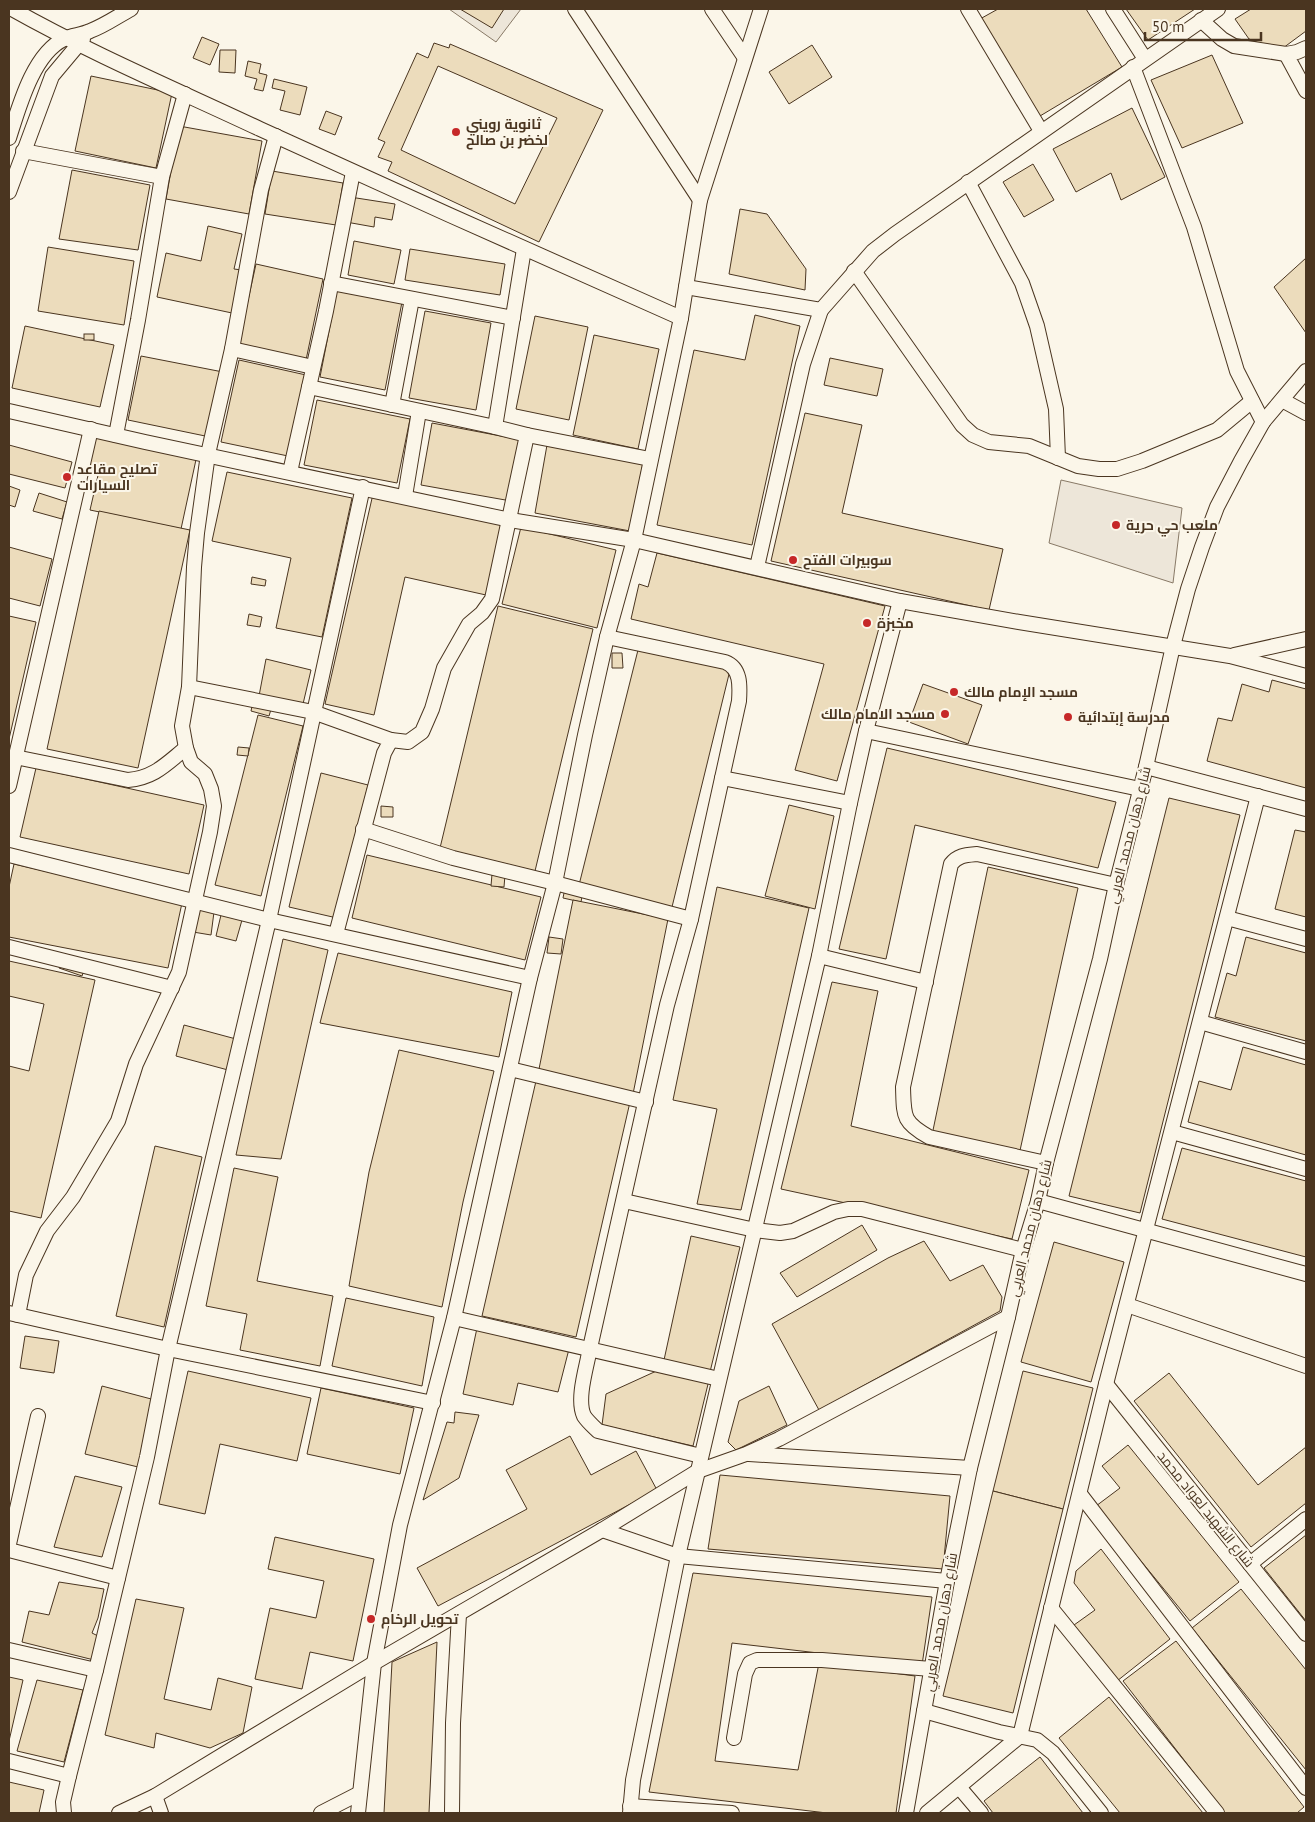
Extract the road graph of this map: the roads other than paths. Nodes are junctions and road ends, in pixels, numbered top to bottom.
1 (12, 9) edge
2 (131, 9) edge
3 (575, 9) edge
4 (712, 9) edge
5 (761, 9) edge
6 (968, 9) edge
7 (1113, 9) edge
8 (1218, 9) edge
9 (1201, 20) junction
10 (91, 31) junction
11 (65, 38) junction
12 (78, 45) junction
13 (1306, 48) edge
14 (1286, 54) junction
15 (745, 58) junction
16 (1145, 59) junction
17 (1132, 67) junction
18 (1306, 91) edge
19 (185, 94) junction
20 (1041, 131) junction
21 (276, 136) junction
22 (9, 138) edge
23 (24, 151) junction
24 (353, 172) junction
25 (162, 177) junction
26 (968, 182) junction
27 (9, 192) edge
28 (700, 200) junction
29 (524, 249) junction
30 (854, 271) junction
31 (331, 284) junction
32 (686, 287) junction
33 (412, 299) junction
34 (821, 310) junction
35 (513, 318) junction
36 (681, 318) junction
37 (232, 349) junction
38 (313, 367) junction
39 (1306, 371) edge
40 (309, 388) junction
41 (1282, 400) junction
42 (1252, 401) junction
43 (392, 405) junction
44 (9, 411) edge
45 (419, 411) junction
46 (1306, 413) edge
47 (1263, 422) junction
48 (495, 426) junction
49 (91, 429) junction
50 (527, 434) junction
51 (116, 435) junction
52 (208, 454) junction
53 (1058, 458) junction
54 (650, 459) junction
55 (290, 472) junction
56 (364, 487) junction
57 (405, 496) junction
58 (510, 520) junction
59 (634, 540) junction
60 (757, 567) junction
61 (900, 601) junction
62 (608, 637) junction
63 (1306, 639) edge
64 (1173, 646) junction
65 (1230, 656) junction
66 (1306, 676) edge
67 (189, 686) junction
68 (313, 712) junction
69 (866, 731) junction
70 (391, 740) junction
71 (186, 748) junction
72 (15, 757) junction
73 (1146, 767) junction
74 (722, 778) junction
75 (9, 786) edge
76 (1140, 789) junction
77 (1258, 796) junction
78 (850, 803) junction
79 (1306, 809) edge
80 (363, 829) junction
81 (9, 855) edge
82 (555, 883) junction
83 (1116, 885) junction
84 (194, 901) junction
85 (1228, 918) junction
86 (691, 919) junction
87 (269, 920) junction
88 (336, 934) junction
89 (1306, 939) edge
90 (9, 947) edge
91 (819, 956) junction
92 (530, 978) junction
93 (926, 982) junction
94 (172, 988) junction
95 (1200, 1022) junction
96 (1306, 1052) edge
97 (510, 1070) junction
98 (646, 1102) junction
99 (1172, 1132) junction
100 (1046, 1163) junction
101 (1306, 1168) edge
102 (624, 1201) junction
103 (1038, 1201) junction
104 (755, 1230) junction
105 (1146, 1232) junction
106 (1023, 1250) junction
107 (1306, 1274) edge
108 (1127, 1305) junction
109 (13, 1314) edge
110 (1008, 1317) junction
111 (454, 1318) junction
112 (590, 1348) junction
113 (168, 1349) junction
114 (1306, 1366) edge
115 (719, 1379) junction
116 (1106, 1384) junction
117 (433, 1403) junction
118 (38, 1416) dead end
119 (746, 1454) junction
120 (701, 1456) junction
121 (970, 1468) junction
122 (698, 1471) junction
123 (1080, 1494) junction
124 (1306, 1519) edge
125 (602, 1530) junction
126 (9, 1544) edge
127 (9, 1550) edge
128 (678, 1556) junction
129 (1250, 1564) junction
130 (118, 1578) junction
131 (947, 1581) junction
132 (1051, 1608) junction
133 (459, 1614) junction
134 (1306, 1634) edge
135 (9, 1650) edge
136 (374, 1663) junction
137 (96, 1670) junction
138 (931, 1670) junction
139 (924, 1711) junction
140 (1020, 1736) junction
141 (734, 1738) dead end
142 (9, 1761) edge
143 (69, 1776) junction
144 (959, 1787) junction
145 (1306, 1788) edge
146 (360, 1793) junction
147 (155, 1796) junction
148 (630, 1809) edge
149 (64, 1813) edge
150 (119, 1813) edge
151 (160, 1813) edge
152 (321, 1813) edge
153 (358, 1813) edge
154 (452, 1813) edge
155 (732, 1813) edge
156 (906, 1813) edge
157 (927, 1813) edge
158 (981, 1813) edge
159 (1101, 1813) edge
160 (1217, 1813) edge

1 - 11 street
2 - 10 street
3 - 28 street
4 - 15 street
5 - 15 street
6 - 20 street
7 - 16 street
8 - 9 street
9 - 14 street
9 - 16 street
10 - 11 street
10 - 12 street
11 - 12 street
11 - 22 street
12 - 19 street
12 - 23 street
13 - 14 street
14 - 18 street
15 - 28 street
16 - 17 street
17 - 20 street
17 - 42 street
19 - 21 street
19 - 25 street
20 - 26 street
21 - 24 street
21 - 37 street
23 - 25 street
23 - 27 street
24 - 29 street
24 - 31 street
25 - 51 street
26 - 30 street
26 - 53 street
28 - 32 street
29 - 35 street
29 - 36 street
30 - 34 street
30 - 53 street
31 - 33 street
31 - 38 street
32 - 34 street
32 - 36 street
33 - 35 street
33 - 43 street
34 - 60 street
35 - 48 street
36 - 54 street
37 - 38 street
37 - 52 street
38 - 40 street
39 - 41 street, شارع دهان محمد العربي
40 - 43 street
40 - 55 street
41 - 46 street
41 - 47 street, شارع دهان محمد العربي
42 - 47 street
42 - 53 street
43 - 45 street
44 - 49 street
45 - 48 street
45 - 57 street
47 - 64 street, شارع دهان محمد العربي
48 - 50 street
49 - 51 street
49 - 72 street
50 - 54 street
50 - 58 street
51 - 52 street
52 - 55 street
52 - 67 street
54 - 59 street
55 - 56 street
56 - 57 street
56 - 68 street
57 - 58 street
58 - 59 street
58 - 70 street
59 - 60 street
59 - 62 street
60 - 61 street
61 - 64 street
61 - 69 street
62 - 74 street
62 - 82 street
63 - 65 street
64 - 65 street
64 - 73 street, شارع دهان محمد العربي
65 - 66 street
67 - 68 street
67 - 71 street
68 - 70 street
68 - 87 street
69 - 76 street
69 - 78 street
70 - 80 street
71 - 72 street
71 - 84 street
72 - 75 street
73 - 76 street, شارع دهان محمد العربي
73 - 77 street
74 - 78 street
74 - 86 street
76 - 83 street, شارع دهان محمد العربي
77 - 79 street
77 - 85 street
78 - 91 street
80 - 82 street
80 - 88 street
81 - 84 street
82 - 86 street
82 - 92 street
83 - 93 street
83 - 100 street, شارع دهان محمد العربي
84 - 87 street
84 - 94 street
85 - 89 street
85 - 95 street
86 - 98 street
87 - 88 street
87 - 113 street
88 - 92 street
90 - 94 street
91 - 93 street
91 - 104 street
92 - 97 street
93 - 100 street
94 - 109 street
95 - 96 street
95 - 99 street
97 - 98 street
97 - 111 street
98 - 102 street
99 - 101 street
99 - 105 street
100 - 103 street, شارع دهان محمد العربي
102 - 104 street
102 - 112 street
103 - 105 street
103 - 106 street, شارع دهان محمد العربي
104 - 106 street
104 - 115 street
105 - 107 street
105 - 108 street
106 - 110 street, شارع دهان محمد العربي
108 - 114 street
108 - 116 street
109 - 113 street
110 - 119 street
110 - 121 street, شارع دهان محمد العربي
111 - 112 street
111 - 117 street
112 - 115 street
112 - 120 street
113 - 117 street
113 - 130 street
115 - 120 street
116 - 123 street
116 - 129 street, شارع الشهيد لعواد محمد
117 - 136 street
118 - 126 street
119 - 121 street
119 - 122 street
120 - 122 street
121 - 131 street, شارع دهان محمد العربي
122 - 125 street
122 - 128 street
123 - 132 street
123 - 145 street
124 - 129 street
125 - 128 street
125 - 133 street
127 - 130 street
128 - 131 street
128 - 148 street
129 - 134 street, شارع الشهيد لعواد محمد
130 - 137 street
131 - 138 street, شارع دهان محمد العربي
132 - 140 street
132 - 160 street
133 - 136 street
133 - 154 street
135 - 137 street
136 - 146 street
136 - 147 street
137 - 143 street
138 - 139 street, شارع دهان محمد العربي
138 - 141 street
139 - 140 street
139 - 156 street, شارع دهان محمد العربي
140 - 144 street
140 - 159 street
142 - 143 street
143 - 149 street
144 - 157 street
144 - 158 street
146 - 152 street
146 - 153 street
147 - 150 street
147 - 151 street
148 - 155 street

